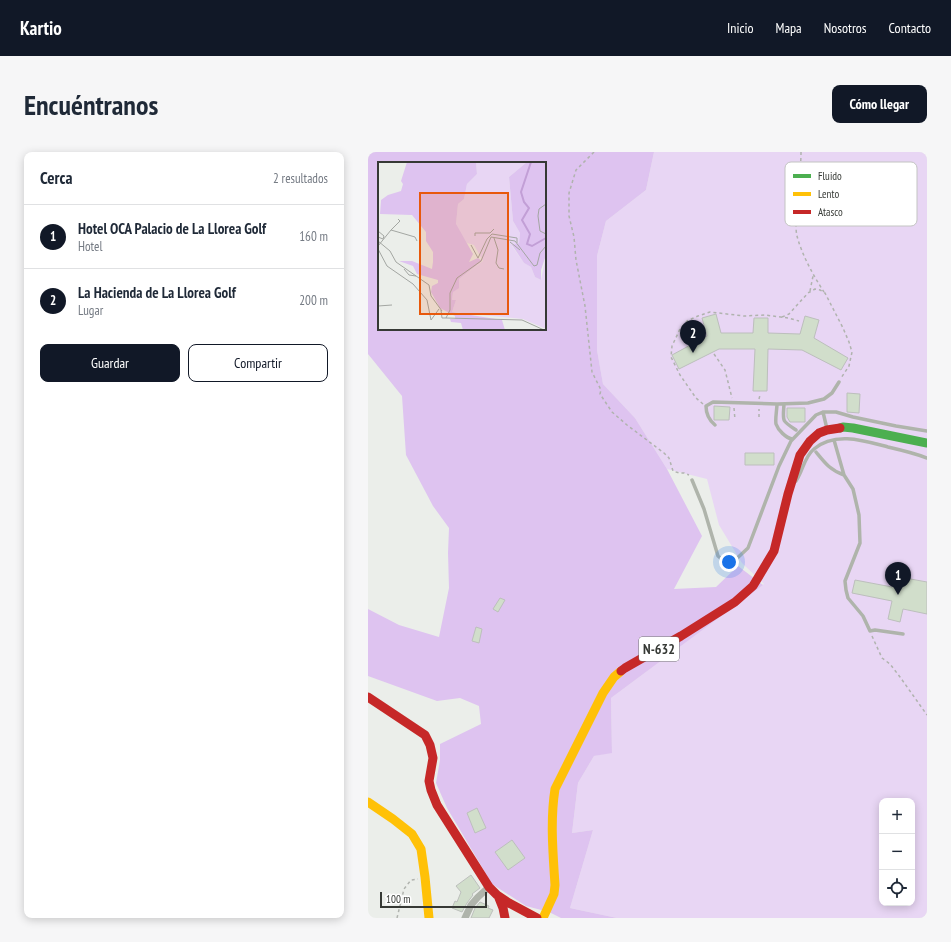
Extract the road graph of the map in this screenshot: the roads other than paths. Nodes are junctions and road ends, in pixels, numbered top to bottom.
1 (839, 382) road end
2 (777, 404) junction
3 (784, 404) junction
4 (823, 412) junction
5 (715, 425) dead end
6 (796, 430) dead end
7 (827, 430) junction
8 (927, 431) edge
9 (792, 439) junction
10 (834, 440) junction
11 (927, 443) edge
12 (816, 452) dead end
13 (927, 458) edge
14 (844, 475) junction
15 (692, 480) road end
16 (788, 494) junction
17 (903, 634) dead end
18 (368, 697) edge
19 (368, 802) edge
20 (489, 888) junction
21 (499, 898) junction
22 (551, 900) junction
23 (527, 913) junction
24 (429, 918) edge
25 (465, 918) edge
26 (506, 918) edge
27 (510, 918) edge
28 (537, 918) edge
29 (544, 918) edge

1 - 3 lane
2 - 3 lane
2 - 5 lane
2 - 9 lane
3 - 6 lane
4 - 7 lane
4 - 8 lane
4 - 9 lane
7 - 11 main road, N-632
7 - 16 main road, N-632
9 - 15 lane
10 - 13 lane
10 - 14 lane
10 - 16 lane
12 - 14 lane
14 - 17 lane
16 - 22 main road, N-632
18 - 20 main road
19 - 24 main road
20 - 21 main road
20 - 25 street
21 - 23 main road
21 - 26 main road
22 - 23 main road
22 - 29 main road
23 - 27 main road
23 - 28 main road

